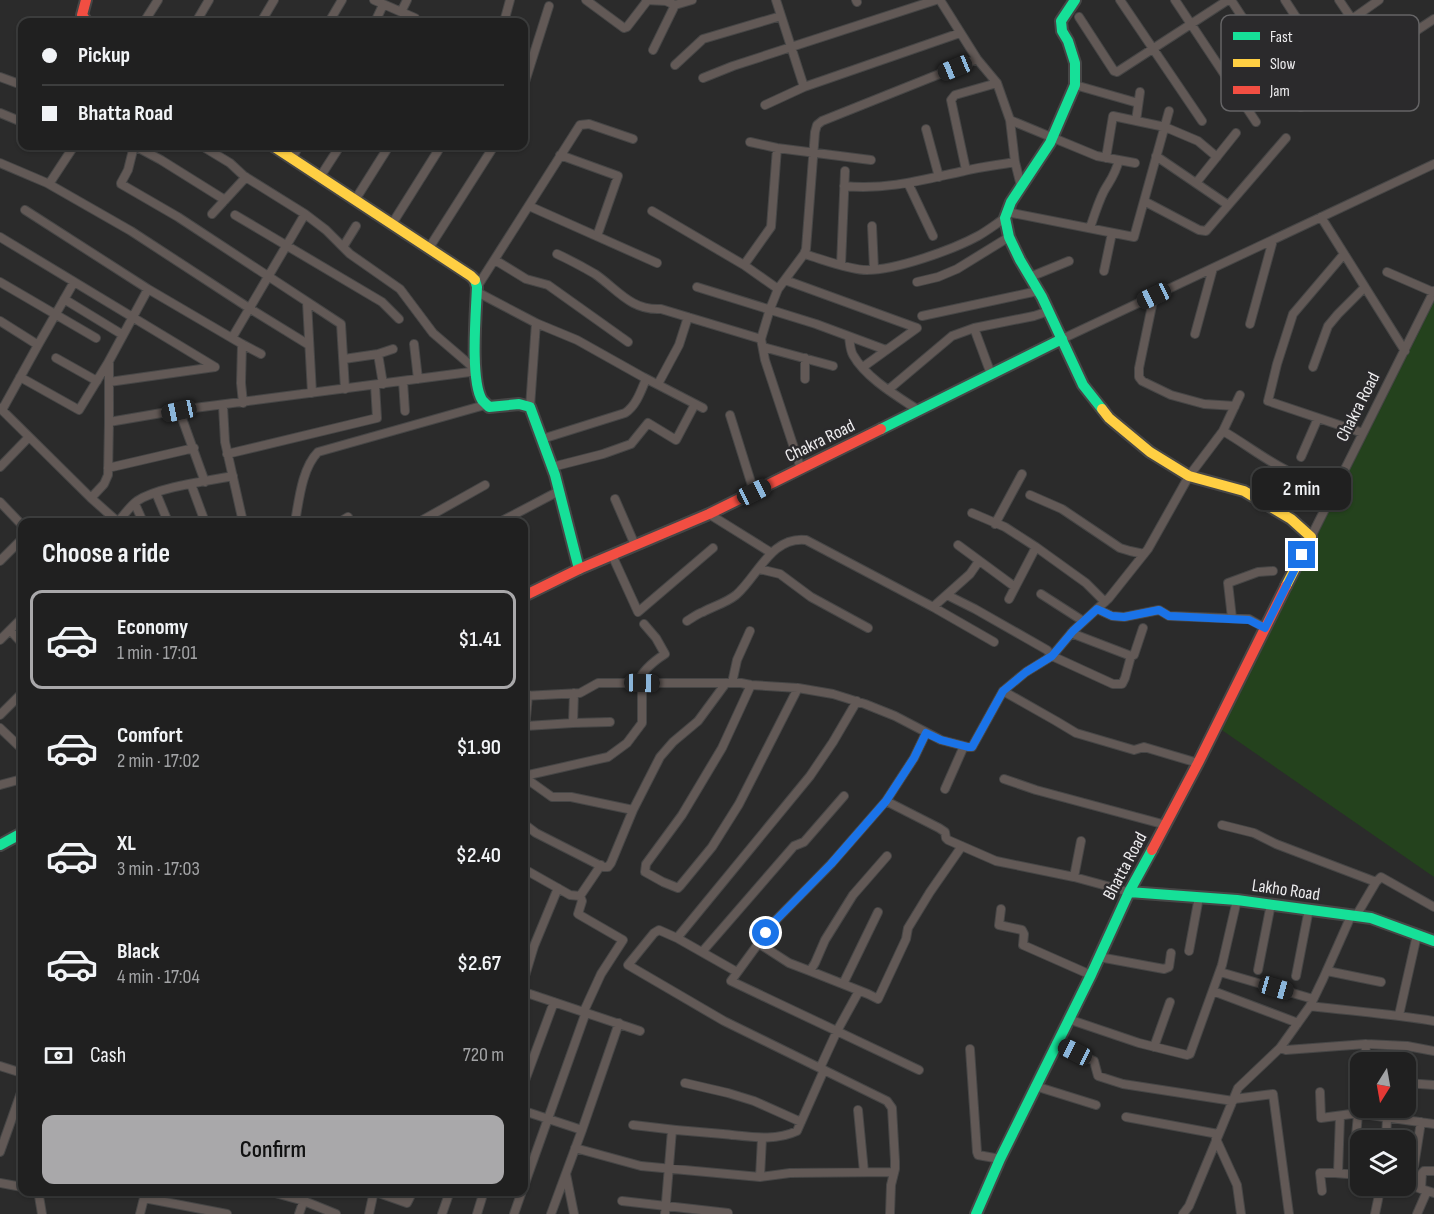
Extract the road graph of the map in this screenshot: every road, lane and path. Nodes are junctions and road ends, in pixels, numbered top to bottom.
1 (86, 0) edge
2 (158, 0) edge
3 (209, 0) edge
4 (274, 0) edge
5 (342, 0) edge
6 (374, 0) edge
7 (407, 0) edge
8 (510, 0) edge
9 (586, 0) edge
10 (692, 0) edge
11 (776, 0) edge
12 (938, 0) edge
13 (1075, 0) edge
14 (1120, 0) edge
15 (1175, 0) edge
16 (1229, 0) edge
17 (1285, 0) edge
18 (1340, 0) edge
19 (1379, 0) edge
20 (646, 1) edge
21 (383, 5) junction
22 (675, 5) junction
23 (549, 6) dead end
24 (401, 12) junction
25 (1239, 15) edge
26 (1295, 15) edge
27 (1349, 15) edge
28 (1358, 15) edge
29 (781, 16) junction
30 (1079, 16) dead end
31 (84, 18) edge
32 (147, 18) edge
33 (198, 18) edge
34 (263, 18) edge
35 (331, 18) edge
36 (377, 18) edge
37 (415, 18) dead end
38 (505, 18) edge
39 (1434, 19) edge
40 (1191, 23) junction
41 (1419, 29) edge
42 (960, 33) junction
43 (792, 47) junction
44 (1153, 49) junction
45 (653, 50) dead end
46 (977, 59) junction
47 (675, 65) dead end
48 (1221, 69) edge
49 (528, 72) edge
50 (0, 77) edge
51 (703, 78) dead end
52 (997, 82) junction
53 (18, 84) edge
54 (1075, 85) junction
55 (804, 87) junction
56 (1140, 92) dead end
57 (1138, 103) junction
58 (765, 105) dead end
59 (1169, 111) dead end
60 (1249, 111) edge
61 (0, 113) edge
62 (18, 120) edge
63 (1010, 120) junction
64 (1136, 121) junction
65 (1202, 121) dead end
66 (1256, 122) dead end
67 (1164, 127) junction
68 (926, 129) dead end
69 (1236, 132) dead end
70 (1053, 137) junction
71 (1286, 138) dead end
72 (633, 139) dead end
73 (750, 142) dead end
74 (777, 148) junction
75 (71, 150) edge
76 (134, 150) edge
77 (142, 150) edge
78 (209, 150) edge
79 (279, 150) edge
80 (297, 150) edge
81 (337, 150) edge
82 (386, 150) edge
83 (438, 150) edge
84 (491, 150) edge
85 (813, 153) junction
86 (560, 155) junction
87 (1156, 156) junction
88 (1217, 157) junction
89 (292, 158) junction
90 (1107, 158) junction
91 (871, 160) dead end
92 (1119, 160) junction
93 (1015, 162) junction
94 (0, 163) edge
95 (1135, 163) dead end
96 (1434, 164) edge
97 (966, 170) junction
98 (845, 171) dead end
99 (246, 177) junction
100 (320, 177) junction
101 (939, 177) junction
102 (908, 183) junction
103 (1196, 183) junction
104 (49, 184) junction
105 (844, 186) junction
106 (1022, 186) junction
107 (225, 200) junction
108 (355, 200) junction
109 (1144, 201) junction
110 (529, 206) junction
111 (1228, 206) junction
112 (25, 210) dead end
113 (652, 211) dead end
114 (212, 214) dead end
115 (305, 214) junction
116 (235, 215) dead end
117 (1006, 215) junction
118 (1321, 217) junction
119 (392, 224) junction
120 (356, 225) dead end
121 (872, 226) dead end
122 (1090, 228) junction
123 (1112, 233) junction
124 (597, 236) junction
125 (933, 236) dead end
126 (0, 237) edge
127 (1009, 237) junction
128 (1273, 240) junction
129 (286, 245) junction
130 (343, 247) junction
131 (429, 248) junction
132 (557, 254) dead end
133 (804, 254) junction
134 (1344, 254) junction
135 (495, 260) junction
136 (1069, 261) dead end
137 (657, 262) dead end
138 (744, 265) junction
139 (841, 265) junction
140 (1213, 268) junction
141 (874, 269) junction
142 (1104, 271) dead end
143 (1387, 272) dead end
144 (268, 276) junction
145 (1030, 277) junction
146 (785, 280) junction
147 (0, 282) edge
148 (74, 282) junction
149 (917, 282) dead end
150 (697, 286) dead end
151 (1365, 288) junction
152 (148, 289) junction
153 (778, 289) junction
154 (477, 290) junction
155 (1038, 291) junction
156 (1434, 292) edge
157 (1154, 296) junction
158 (64, 299) junction
159 (307, 302) junction
160 (249, 308) junction
161 (770, 309) junction
162 (1049, 311) junction
163 (55, 315) junction
164 (922, 316) dead end
165 (688, 317) junction
166 (132, 318) junction
167 (399, 319) dead end
168 (0, 321) edge
169 (536, 323) junction
170 (1250, 324) dead end
171 (974, 328) junction
172 (1195, 334) dead end
173 (123, 335) junction
174 (849, 337) junction
175 (96, 338) dead end
176 (232, 338) junction
177 (1062, 339) junction
178 (628, 342) dead end
179 (762, 343) junction
180 (243, 344) junction
181 (414, 344) dead end
182 (38, 345) junction
183 (309, 345) junction
184 (393, 349) dead end
185 (886, 350) junction
186 (1405, 351) junction
187 (261, 354) dead end
188 (378, 354) junction
189 (56, 358) dead end
190 (805, 358) junction
191 (344, 359) junction
192 (109, 361) junction
193 (833, 366) dead end
194 (863, 367) junction
195 (1313, 367) dead end
196 (475, 369) junction
197 (991, 374) junction
198 (20, 377) junction
199 (418, 379) junction
200 (646, 379) junction
201 (805, 379) dead end
202 (97, 381) junction
203 (403, 381) junction
204 (109, 382) junction
205 (379, 384) junction
206 (658, 384) junction
207 (345, 389) junction
208 (888, 390) junction
209 (312, 393) junction
210 (1240, 395) dead end
211 (243, 403) junction
212 (695, 404) junction
213 (485, 405) junction
214 (223, 406) junction
215 (1235, 406) junction
216 (530, 407) junction
217 (703, 408) dead end
218 (1, 409) edge
219 (918, 410) junction
220 (179, 411) junction
221 (405, 411) dead end
222 (730, 415) dead end
223 (1318, 418) junction
224 (109, 422) junction
225 (1223, 431) junction
226 (1363, 433) junction
227 (29, 437) junction
228 (542, 439) junction
229 (194, 448) junction
230 (228, 454) junction
231 (1301, 457) dead end
232 (0, 467) edge
233 (552, 467) junction
234 (108, 468) junction
235 (801, 469) junction
236 (1286, 470) dead end
237 (1022, 474) dead end
238 (233, 476) junction
239 (1189, 476) junction
240 (205, 482) junction
241 (191, 484) junction
242 (485, 485) dead end
243 (559, 491) junction
244 (754, 492) junction
245 (156, 493) junction
246 (1030, 495) dead end
247 (92, 498) junction
248 (615, 499) dead end
249 (0, 502) edge
250 (135, 504) junction
251 (972, 513) dead end
252 (710, 514) junction
253 (114, 518) edge
254 (122, 518) edge
255 (141, 518) edge
256 (166, 518) edge
257 (204, 518) edge
258 (242, 518) edge
259 (295, 518) edge
260 (426, 518) edge
261 (508, 518) edge
262 (18, 521) edge
263 (995, 524) junction
264 (1311, 537) junction
265 (18, 543) edge
266 (635, 545) junction
267 (958, 545) dead end
268 (1036, 547) junction
269 (713, 548) dead end
270 (770, 552) junction
271 (1144, 554) junction
272 (612, 555) junction
273 (0, 561) edge
274 (979, 561) junction
275 (579, 569) junction
276 (759, 569) junction
277 (1273, 571) dead end
278 (1015, 587) junction
279 (528, 594) edge
280 (1041, 594) dead end
281 (947, 595) junction
282 (1009, 599) dead end
283 (1105, 602) junction
284 (933, 607) junction
285 (1097, 609) junction
286 (1232, 618) junction
287 (687, 621) dead end
288 (1083, 621) junction
289 (18, 622) edge
290 (644, 624) dead end
291 (868, 628) dead end
292 (1143, 628) dead end
293 (1265, 628) junction
294 (10, 630) junction
295 (750, 631) dead end
296 (1071, 633) junction
297 (18, 639) edge
298 (0, 640) edge
299 (994, 642) dead end
300 (1052, 656) junction
301 (1131, 656) junction
302 (640, 683) junction
303 (729, 683) junction
304 (751, 685) junction
305 (798, 688) junction
306 (1003, 691) junction
307 (574, 693) junction
308 (528, 696) edge
309 (18, 697) edge
310 (857, 701) junction
311 (0, 715) edge
312 (610, 722) dead end
313 (573, 723) junction
314 (0, 728) edge
315 (528, 728) edge
316 (926, 733) junction
317 (18, 745) edge
318 (964, 746) junction
319 (1198, 763) junction
320 (528, 776) edge
321 (1005, 779) dead end
322 (18, 780) edge
323 (528, 780) edge
324 (0, 785) edge
325 (945, 789) dead end
326 (844, 796) dead end
327 (886, 801) junction
328 (633, 810) junction
329 (1166, 825) junction
330 (1221, 825) dead end
331 (528, 827) edge
332 (18, 835) edge
333 (1081, 841) dead end
334 (0, 845) edge
335 (962, 846) junction
336 (886, 856) dead end
337 (601, 865) junction
338 (528, 871) edge
339 (1074, 877) junction
340 (1376, 882) junction
341 (558, 888) junction
342 (1129, 892) junction
343 (580, 896) junction
344 (1199, 897) junction
345 (1237, 900) junction
346 (1271, 904) junction
347 (1434, 907) edge
348 (1001, 909) dead end
349 (1309, 909) junction
350 (878, 912) dead end
351 (1353, 916) junction
352 (1418, 935) junction
353 (677, 938) junction
354 (1434, 941) edge
355 (758, 944) junction
356 (1189, 951) dead end
357 (702, 952) junction
358 (1172, 953) dead end
359 (1099, 957) junction
360 (528, 966) edge
361 (1258, 970) dead end
362 (1327, 970) junction
363 (810, 971) junction
364 (737, 972) junction
365 (1220, 972) junction
366 (1091, 975) junction
367 (1296, 976) dead end
368 (1381, 982) dead end
369 (843, 984) junction
370 (859, 991) junction
371 (1213, 992) junction
372 (528, 993) edge
373 (554, 1002) junction
374 (1170, 1002) dead end
375 (1311, 1003) junction
376 (585, 1012) junction
377 (1399, 1015) junction
378 (1068, 1019) junction
379 (1434, 1021) edge
380 (619, 1023) junction
381 (1298, 1023) junction
382 (640, 1031) dead end
383 (837, 1031) junction
384 (1056, 1042) junction
385 (1366, 1044) junction
386 (1154, 1047) junction
387 (1280, 1048) junction
388 (970, 1049) dead end
389 (1434, 1051) edge
390 (1366, 1052) edge
391 (0, 1066) edge
392 (822, 1069) junction
393 (919, 1070) dead end
394 (18, 1072) edge
395 (528, 1072) edge
396 (685, 1083) dead end
397 (1416, 1084) edge
398 (1434, 1085) edge
399 (1035, 1086) junction
400 (1320, 1092) dead end
401 (1233, 1100) junction
402 (18, 1101) edge
403 (1096, 1106) dead end
404 (858, 1110) dead end
405 (528, 1112) edge
406 (1350, 1114) edge
407 (1340, 1116) junction
408 (1126, 1117) dead end
409 (1387, 1118) joint
410 (547, 1119) junction
411 (801, 1122) junction
412 (1422, 1122) junction
413 (1434, 1124) edge
414 (633, 1125) dead end
415 (582, 1130) junction
416 (672, 1130) junction
417 (1386, 1130) edge
418 (1217, 1137) junction
419 (762, 1138) junction
420 (575, 1148) junction
421 (0, 1152) edge
422 (1416, 1155) edge
423 (1000, 1159) junction
424 (669, 1168) junction
425 (1434, 1170) edge
426 (864, 1172) junction
427 (894, 1172) junction
428 (1338, 1173) junction
429 (528, 1174) edge
430 (566, 1174) junction
431 (1350, 1174) edge
432 (760, 1177) junction
433 (0, 1183) edge
434 (18, 1185) edge
435 (1322, 1191) dead end
436 (1427, 1191) edge
437 (39, 1196) edge
438 (286, 1196) edge
439 (306, 1196) edge
440 (373, 1196) edge
441 (388, 1196) edge
442 (410, 1196) edge
443 (448, 1196) edge
444 (482, 1196) edge
445 (520, 1196) edge
446 (1379, 1196) edge
447 (304, 1201) junction
448 (622, 1201) dead end
449 (665, 1210) edge
450 (327, 1212) edge
451 (213, 1213) edge
452 (728, 1213) edge
453 (42, 1214) edge
454 (140, 1214) edge
455 (228, 1214) edge
456 (299, 1214) edge
457 (336, 1214) edge
458 (369, 1214) edge
459 (442, 1214) edge
460 (477, 1214) edge
461 (514, 1214) edge
462 (551, 1214) edge
463 (573, 1214) edge
464 (890, 1214) edge
465 (976, 1214) edge
466 (1183, 1214) edge
467 (1241, 1214) edge
468 (1289, 1214) edge
469 (1375, 1214) edge
470 (1417, 1214) edge

1 - 31 main road
2 - 32 street
3 - 33 street
4 - 34 street
5 - 35 street
6 - 21 street
7 - 24 street
8 - 38 street
9 - 20 street
10 - 22 street
11 - 29 street
12 - 42 street
12 - 43 street
13 - 54 main road
14 - 44 street
15 - 40 street
16 - 25 street
16 - 40 street
17 - 26 street
18 - 27 street
19 - 28 street
20 - 22 street
21 - 24 street
21 - 36 street
22 - 45 street
23 - 49 street
24 - 37 street
29 - 43 street
29 - 47 street
30 - 44 street
39 - 41 street
40 - 44 street
40 - 48 street
42 - 46 street
42 - 55 street
43 - 51 street
43 - 55 street
44 - 65 street
46 - 52 street
46 - 85 street
50 - 53 street
52 - 63 street
52 - 97 street
54 - 57 street
54 - 70 main road
55 - 58 street
56 - 57 street
57 - 64 street
59 - 67 street
60 - 66 street
61 - 62 street
63 - 70 street
63 - 93 street
64 - 67 street
64 - 90 street
67 - 87 street
67 - 88 street
68 - 101 street
69 - 88 street
70 - 90 street
70 - 106 main road
71 - 111 street
72 - 86 street
73 - 74 street
74 - 85 street
74 - 138 street
75 - 104 street
76 - 144 street
77 - 107 street
78 - 99 street
79 - 89 main road
80 - 89 street
81 - 100 street
82 - 108 street
83 - 119 street
84 - 131 street
85 - 91 street
85 - 133 street
86 - 110 street
86 - 124 street
87 - 103 street
87 - 109 street
88 - 103 street
89 - 100 main road
90 - 92 street
92 - 95 street
92 - 122 street
93 - 97 street
93 - 106 street
94 - 104 street
96 - 118 street
97 - 101 street
98 - 105 street
99 - 107 street
99 - 115 street
100 - 108 main road
101 - 102 street
102 - 105 street
102 - 125 street
103 - 111 street
104 - 160 street
105 - 139 street
106 - 117 main road
107 - 114 street
108 - 119 main road
109 - 111 street
109 - 123 street
110 - 124 street
110 - 135 street
112 - 152 street
113 - 138 street
115 - 129 street
115 - 130 street
116 - 129 street
117 - 122 street
117 - 127 main road
117 - 141 street
118 - 128 street
118 - 134 street
119 - 131 main road
120 - 130 street
121 - 141 street
122 - 123 street
123 - 142 street
124 - 137 street
126 - 148 street
127 - 145 main road
127 - 149 street
128 - 140 street
128 - 170 street
129 - 144 street
129 - 167 street
130 - 196 street
131 - 154 main road
132 - 165 street
133 - 139 street
133 - 146 street
134 - 151 street
134 - 223 street
135 - 154 street
135 - 178 street
136 - 145 street
138 - 153 street
139 - 141 street
140 - 157 street
140 - 172 street
143 - 156 street
144 - 159 street
144 - 160 street
145 - 155 main road
146 - 153 street
146 - 185 street
147 - 163 street
148 - 158 street
148 - 166 street
150 - 161 street
151 - 186 street
151 - 195 street
152 - 166 street
152 - 176 street
153 - 161 street
154 - 169 street
154 - 196 main road
155 - 162 main road
155 - 164 street
156 - 186 street, Chakra Road
157 - 177 street
157 - 215 street
158 - 163 street
158 - 173 street
159 - 183 street
159 - 191 street
160 - 176 street
160 - 183 street
161 - 174 street
161 - 179 street
162 - 171 street
162 - 177 main road
163 - 175 street
163 - 182 street
165 - 179 street
165 - 206 street
166 - 173 street
166 - 204 street
168 - 182 street
169 - 200 street
169 - 216 street
171 - 197 street
171 - 208 street
173 - 192 street
174 - 185 street
174 - 194 street
176 - 180 street
177 - 197 main road, Chakra Road
177 - 239 main road
179 - 190 street
179 - 235 street
180 - 187 street
180 - 211 street
181 - 199 street
182 - 198 street
183 - 209 street
184 - 188 street
185 - 194 street
186 - 226 street, Chakra Road
188 - 191 street
188 - 205 street
189 - 202 street
190 - 193 street
190 - 201 street
191 - 207 street
192 - 202 street
192 - 204 street
194 - 208 street
196 - 199 street
196 - 213 main road
197 - 219 main road, Chakra Road
198 - 202 street
198 - 218 street
199 - 203 street
200 - 206 street
200 - 228 street
203 - 205 street
203 - 221 street
204 - 224 street
205 - 207 street
205 - 230 street
206 - 212 street
207 - 209 street
208 - 219 street
209 - 211 street
210 - 215 street
211 - 214 street
212 - 217 street
212 - 233 street
213 - 216 main road
213 - 259 street
214 - 220 street
214 - 230 street
215 - 225 street
216 - 228 main road
218 - 227 street
219 - 235 main road, Chakra Road
220 - 224 street
220 - 229 street
222 - 244 street
223 - 226 street
223 - 231 street
224 - 234 street
225 - 236 street
225 - 239 street
226 - 264 street, Chakra Road
227 - 232 street
227 - 247 street
228 - 233 main road
229 - 234 street
229 - 240 street
230 - 238 street
233 - 243 main road
234 - 247 street
235 - 244 main road, Chakra Road
237 - 263 street
238 - 240 street
238 - 258 street
239 - 264 main road
239 - 271 street
240 - 241 street
241 - 245 street
241 - 257 street
242 - 260 street
243 - 261 street
243 - 275 main road
244 - 252 main road, Chakra Road
245 - 250 street
245 - 256 street
246 - 271 street
247 - 253 street
248 - 266 street
249 - 262 street
250 - 254 street
250 - 255 street
251 - 263 street
252 - 266 main road, Chakra Road
252 - 270 street
263 - 268 street
264 - 293 main road, Bhatta Road
265 - 273 street
266 - 272 main road, Chakra Road
267 - 274 street
268 - 278 street
268 - 283 street
269 - 272 street
270 - 276 street
270 - 284 street
271 - 283 street
272 - 275 main road, Chakra Road
274 - 278 street
274 - 281 street
275 - 279 main road, Chakra Road
276 - 287 street
276 - 291 street
277 - 286 street
278 - 282 street
280 - 288 street
281 - 284 street
281 - 300 street
283 - 285 street
284 - 299 street
285 - 286 street
285 - 288 street
286 - 293 street
288 - 296 street
289 - 294 street
290 - 302 street
292 - 301 street
293 - 319 main road, Bhatta Road
294 - 297 street
294 - 298 street
295 - 303 street
296 - 300 street
296 - 301 street
300 - 301 street
300 - 306 street
302 - 303 street
302 - 307 street
302 - 320 street
303 - 304 street
303 - 328 street
304 - 305 street
304 - 305 street
305 - 310 street
306 - 318 street
306 - 319 street
307 - 308 street
307 - 313 street
309 - 311 street
310 - 316 street
310 - 353 street
312 - 313 street
313 - 315 street
314 - 317 street
316 - 318 street
316 - 327 street
318 - 325 street
319 - 329 main road, Bhatta Road
321 - 329 street
322 - 324 street
323 - 328 street
326 - 357 street
327 - 335 street
327 - 355 street
328 - 337 street
329 - 342 main road, Bhatta Road
330 - 340 street
331 - 337 street
332 - 334 main road
333 - 339 street
335 - 339 street
335 - 370 street
336 - 363 street
337 - 343 street
338 - 341 street
339 - 342 street
340 - 347 street
340 - 351 street
341 - 343 street
341 - 360 street
342 - 344 main road, Lakho Road
342 - 359 main road, Bhatta Road
343 - 376 street
344 - 345 main road, Lakho Road
344 - 356 street
345 - 346 main road, Lakho Road
345 - 365 street
346 - 349 main road, Lakho Road
346 - 361 street
348 - 366 street
349 - 351 main road, Lakho Road
349 - 367 street
350 - 369 street
351 - 352 main road, Lakho Road
351 - 362 street
352 - 354 main road, Lakho Road
352 - 377 street
353 - 357 street
353 - 392 street
355 - 363 street
355 - 364 street
357 - 364 street
358 - 359 street
359 - 366 main road, Bhatta Road
362 - 368 street
362 - 375 street
363 - 369 street
364 - 383 street
365 - 371 street
365 - 375 street
366 - 378 main road, Bhatta Road
369 - 370 street
370 - 383 street
371 - 381 street
371 - 386 street
372 - 373 street
373 - 376 street
373 - 395 street
374 - 386 street
375 - 377 street
375 - 381 street
376 - 380 street
376 - 410 street
377 - 379 street
378 - 384 main road, Bhatta Road
378 - 386 street
380 - 382 street
380 - 415 street
381 - 387 street
383 - 392 street
383 - 393 street
384 - 399 main road, Bhatta Road
384 - 401 street
385 - 387 street
385 - 389 street
385 - 390 street
387 - 401 street
388 - 423 street
391 - 394 street
392 - 411 street
392 - 427 street
396 - 411 street
397 - 398 street
399 - 403 street
399 - 423 main road, Bhatta Road
400 - 407 street
401 - 418 street
401 - 468 street
402 - 421 street
404 - 426 street
405 - 410 street
406 - 407 street
407 - 428 street
408 - 418 street
409 - 412 street
409 - 417 street
410 - 415 street
410 - 429 street
411 - 419 street
412 - 413 street
412 - 422 street
414 - 416 street
415 - 420 street
416 - 419 street
416 - 424 street
418 - 466 street
418 - 467 street
419 - 432 street
420 - 424 street
420 - 430 street
423 - 465 main road, Bhatta Road
424 - 432 street
424 - 449 street
425 - 436 street
426 - 427 street
426 - 432 street
427 - 464 street
428 - 431 street
428 - 435 street
430 - 462 street
430 - 463 street
433 - 434 street
436 - 470 street
437 - 453 street
438 - 447 street
439 - 447 street
440 - 458 street
441 - 442 street
443 - 459 street
444 - 460 street
445 - 461 street
446 - 469 street
447 - 450 street
447 - 456 street
448 - 449 street
449 - 452 street
450 - 457 street
451 - 454 street
451 - 455 street

